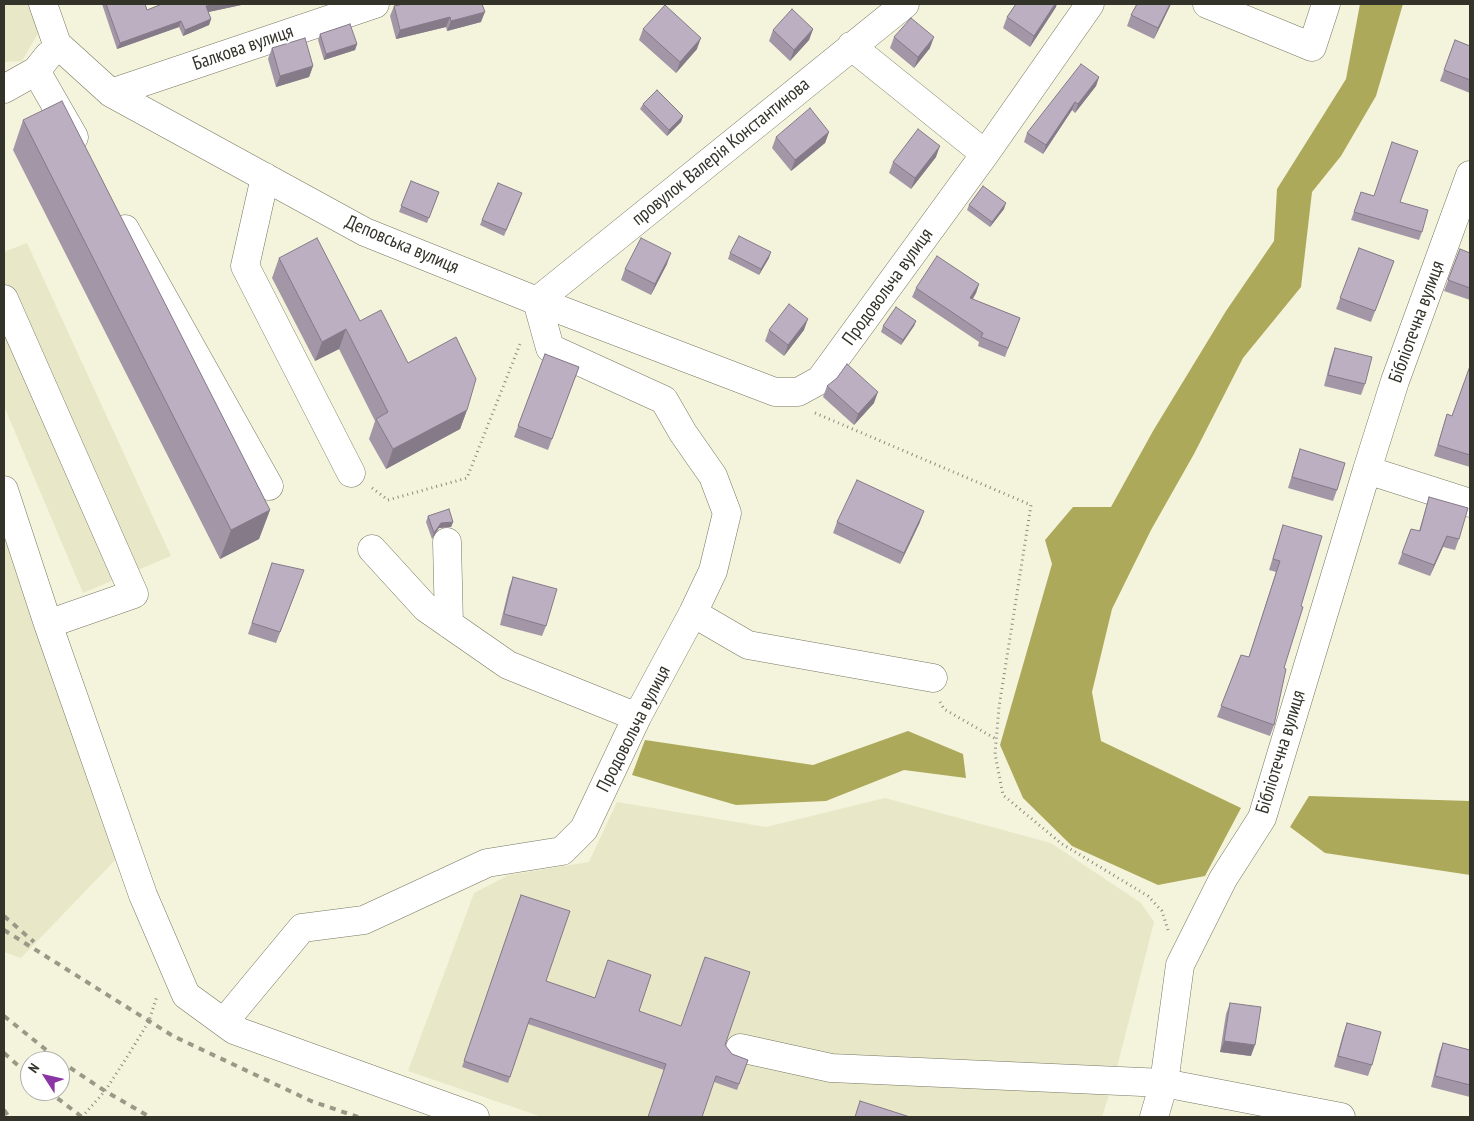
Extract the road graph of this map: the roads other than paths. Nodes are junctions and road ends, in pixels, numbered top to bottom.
1 (43, 4) edge
2 (375, 4) edge
3 (905, 4) edge
4 (1090, 4) edge
5 (1207, 4) edge
6 (1326, 4) edge
7 (57, 44) junction
8 (851, 46) junction
9 (36, 71) junction
10 (4, 89) edge
11 (111, 93) junction
12 (985, 154) junction
13 (85, 157) edge
14 (1470, 175) edge
15 (265, 178) junction
16 (114, 209) edge
17 (4, 299) edge
18 (537, 301) junction
19 (775, 392) joint
20 (1368, 470) junction
21 (351, 473) road end
22 (269, 486) dead end
23 (4, 490) edge
24 (1470, 503) edge
25 (447, 542) dead end
26 (372, 549) dead end
27 (694, 613) junction
28 (48, 624) junction
29 (449, 624) junction
30 (933, 678) road end
31 (637, 718) junction
32 (224, 1022) junction
33 (740, 1048) dead end
34 (1164, 1083) junction
35 (475, 1117) edge
36 (1154, 1117) edge
37 (1341, 1117) edge

1 - 7 street, Деповська вулиця
2 - 11 street, Балкова вулиця
3 - 8 street, провулок Валерія Константинова
4 - 12 street, Продовольча вулиця
5 - 6 street
7 - 9 street
7 - 11 street, Деповська вулиця
8 - 12 street
8 - 18 street, провулок Валерія Константинова
9 - 10 street
9 - 13 street
11 - 15 street, Деповська вулиця
12 - 19 street, Продовольча вулиця
14 - 20 street, Бібліотечна вулиця
15 - 18 street, Деповська вулиця
15 - 21 street
16 - 22 street
17 - 28 street
18 - 19 street, Деповська вулиця
18 - 27 street, Продовольча вулиця
20 - 24 street
20 - 34 street, Бібліотечна вулиця
23 - 28 street
25 - 29 street
26 - 29 street
27 - 30 street
27 - 31 street, Продовольча вулиця
28 - 32 street
29 - 31 street
31 - 32 street, Продовольча вулиця
32 - 35 street
33 - 34 street
34 - 36 street, Бібліотечна вулиця
34 - 37 street

